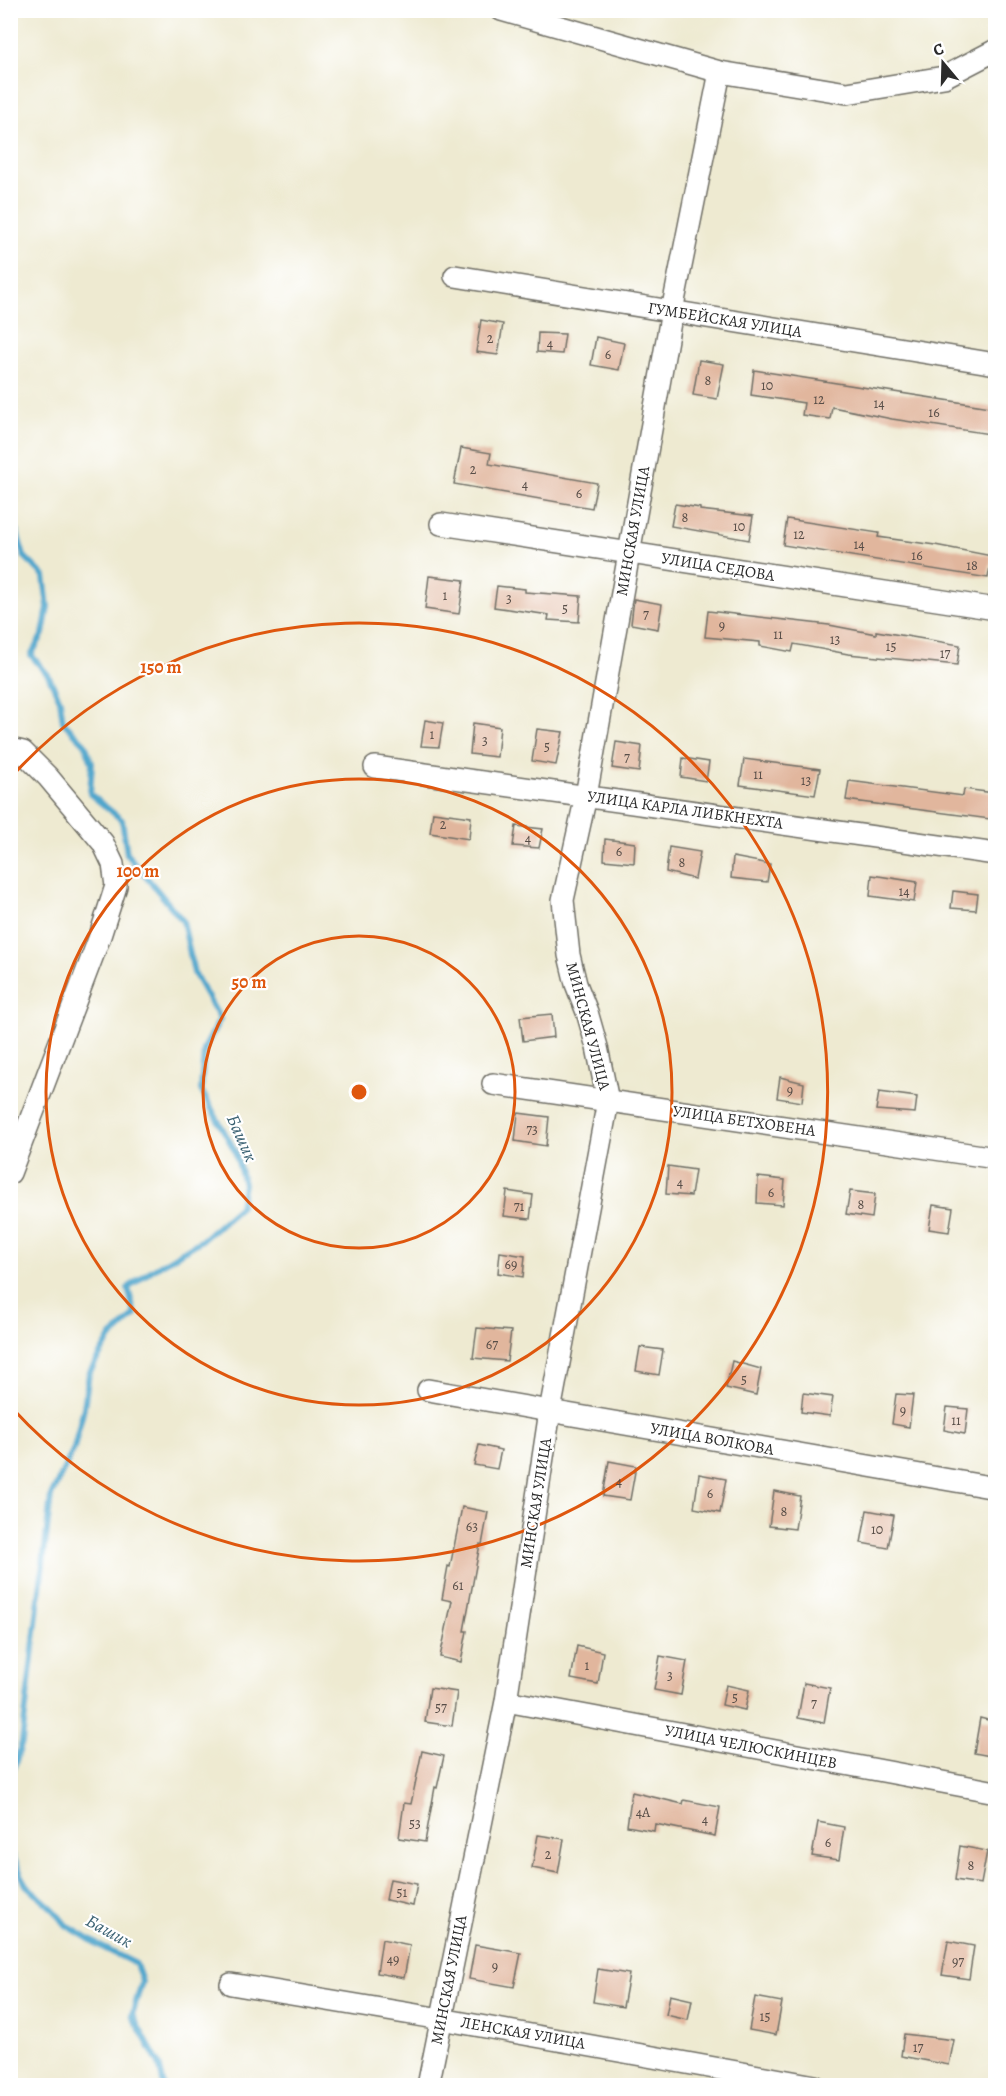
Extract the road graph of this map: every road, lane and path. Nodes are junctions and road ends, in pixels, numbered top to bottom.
1 (501, 10) edge
2 (996, 50) edge
3 (720, 72) junction
4 (455, 276) dead end
5 (672, 311) junction
6 (996, 364) edge
7 (441, 524) dead end
8 (629, 553) junction
9 (996, 609) edge
10 (10, 749) edge
11 (375, 767) dead end
12 (586, 796) junction
13 (996, 854) edge
14 (493, 1084) dead end
15 (608, 1101) junction
16 (996, 1158) edge
17 (10, 1173) edge
18 (428, 1390) dead end
19 (550, 1411) junction
20 (996, 1488) edge
21 (506, 1701) junction
22 (996, 1792) edge
23 (231, 1984) dead end
24 (441, 2019) junction
25 (428, 2085) edge
26 (815, 2085) edge

1 - 3 street
2 - 3 street
3 - 5 street, МИНСКАЯ УЛИЦА
4 - 5 street, ГУМБЕЙСКАЯ УЛИЦА
5 - 6 street, ГУМБЕЙСКАЯ УЛИЦА
5 - 8 street, МИНСКАЯ УЛИЦА
7 - 8 street, УЛИЦА СЕДОВА
8 - 9 street, УЛИЦА СЕДОВА
8 - 12 street, МИНСКАЯ УЛИЦА
10 - 17 street
11 - 12 street, УЛИЦА КАРЛА ЛИБКНЕХТА
12 - 13 street, УЛИЦА КАРЛА ЛИБКНЕХТА
12 - 15 street, МИНСКАЯ УЛИЦА
14 - 15 street, УЛИЦА БЕТХОВЕНА
15 - 16 street, УЛИЦА БЕТХОВЕНА
15 - 19 street, МИНСКАЯ УЛИЦА
18 - 19 street, УЛИЦА ВОЛКОВА
19 - 20 street, УЛИЦА ВОЛКОВА
19 - 21 street, МИНСКАЯ УЛИЦА
21 - 22 street, УЛИЦА ЧЕЛЮСКИНЦЕВ
21 - 24 street, МИНСКАЯ УЛИЦА
23 - 24 street, ЛЕНСКАЯ УЛИЦА
24 - 25 street, МИНСКАЯ УЛИЦА
24 - 26 street, ЛЕНСКАЯ УЛИЦА

